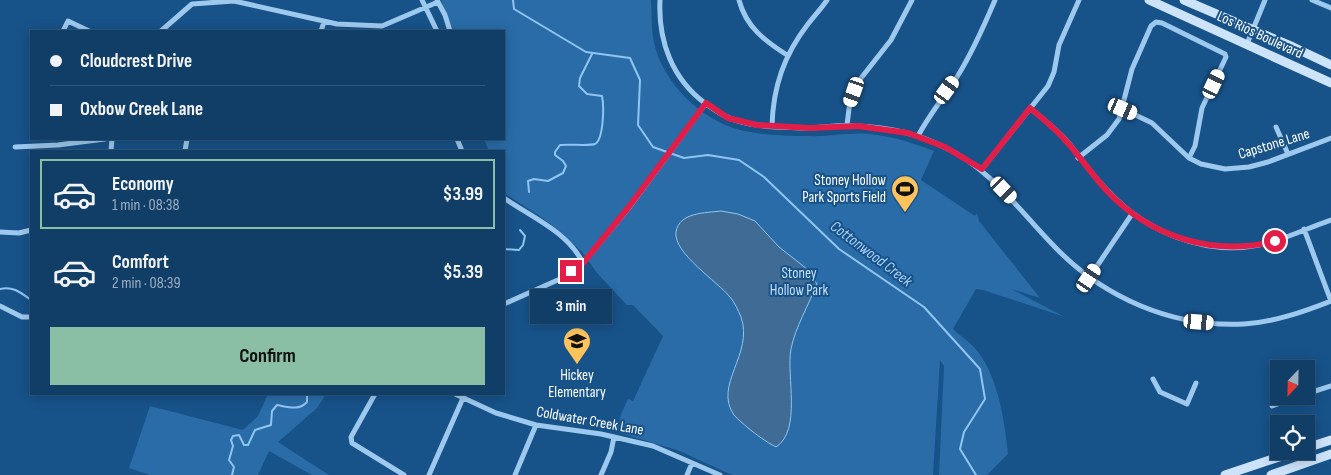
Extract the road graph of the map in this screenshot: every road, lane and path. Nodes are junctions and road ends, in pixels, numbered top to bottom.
1 (422, 0) edge
2 (660, 0) edge
3 (740, 0) edge
4 (827, 0) edge
5 (912, 0) edge
6 (995, 0) edge
7 (1079, 0) edge
8 (1149, 0) edge
9 (1184, 0) edge
10 (1265, 0) edge
11 (1312, 0) edge
12 (438, 1) edge
13 (427, 7) junction
14 (1331, 8) edge
15 (324, 22) junction
16 (64, 30) edge
17 (87, 30) edge
18 (163, 30) edge
19 (322, 30) edge
20 (437, 30) edge
21 (450, 30) edge
22 (1252, 30) junction
23 (1247, 44) junction
24 (787, 55) junction
25 (1331, 65) edge
26 (1331, 83) edge
27 (706, 103) junction
28 (1030, 108) junction
29 (1123, 109) junction
30 (847, 125) junction
31 (772, 126) junction
32 (1276, 127) dead end
33 (918, 136) junction
34 (1331, 138) edge
35 (97, 140) edge
36 (15, 146) dead end
37 (1288, 154) junction
38 (1078, 158) junction
39 (1189, 158) junction
40 (982, 169) junction
41 (505, 199) edge
42 (1132, 214) junction
43 (1331, 220) edge
44 (1304, 229) junction
45 (30, 230) edge
46 (0, 232) edge
47 (583, 263) junction
48 (1089, 278) junction
49 (1331, 301) edge
50 (505, 304) edge
51 (0, 306) edge
52 (30, 316) edge
53 (1152, 379) dead end
54 (1196, 383) dead end
55 (1331, 386) edge
56 (1315, 391) edge
57 (374, 395) edge
58 (458, 395) edge
59 (463, 398) junction
60 (536, 425) junction
61 (614, 437) junction
62 (1331, 440) edge
63 (1315, 445) edge
64 (1331, 454) edge
65 (1276, 460) edge
66 (692, 463) junction
67 (1250, 471) edge
68 (404, 475) edge
69 (429, 475) edge
70 (515, 475) edge
71 (601, 475) edge
72 (687, 475) edge
73 (720, 475) edge
74 (1225, 475) edge
75 (1271, 475) edge

1 - 13 street
2 - 27 street
3 - 24 street
4 - 24 street
5 - 30 street
6 - 33 street
7 - 28 street
8 - 23 main road, Los Rios Boulevard
9 - 22 main road, Los Rios Boulevard
10 - 22 street
11 - 14 street
12 - 13 street
12 - 21 street
13 - 15 street
13 - 20 street
15 - 18 street
15 - 19 street
16 - 17 street
22 - 23 street
22 - 25 main road, Los Rios Boulevard
23 - 26 main road, Los Rios Boulevard
24 - 31 street
27 - 31 street
27 - 47 street
28 - 38 street
28 - 40 street
29 - 38 street
29 - 39 street, Capstone Lane
29 - 39 street
30 - 31 street
30 - 33 street
32 - 37 street
33 - 40 street
34 - 37 street, Capstone Lane
35 - 36 street
37 - 39 street, Capstone Lane
38 - 42 street
40 - 48 street
41 - 47 street
42 - 44 street
42 - 48 street
43 - 44 street
44 - 49 street
45 - 46 street
47 - 50 street
48 - 49 street
51 - 52 street
53 - 54 street
55 - 56 street
57 - 68 street
58 - 59 street, Coldwater Creek Lane
59 - 60 street, Coldwater Creek Lane
59 - 69 street
60 - 61 street, Coldwater Creek Lane
60 - 70 street
61 - 66 street, Coldwater Creek Lane
61 - 71 street
62 - 63 main road
64 - 75 main road
65 - 67 main road
66 - 72 street
66 - 73 street, Coldwater Creek Lane
67 - 74 main road

